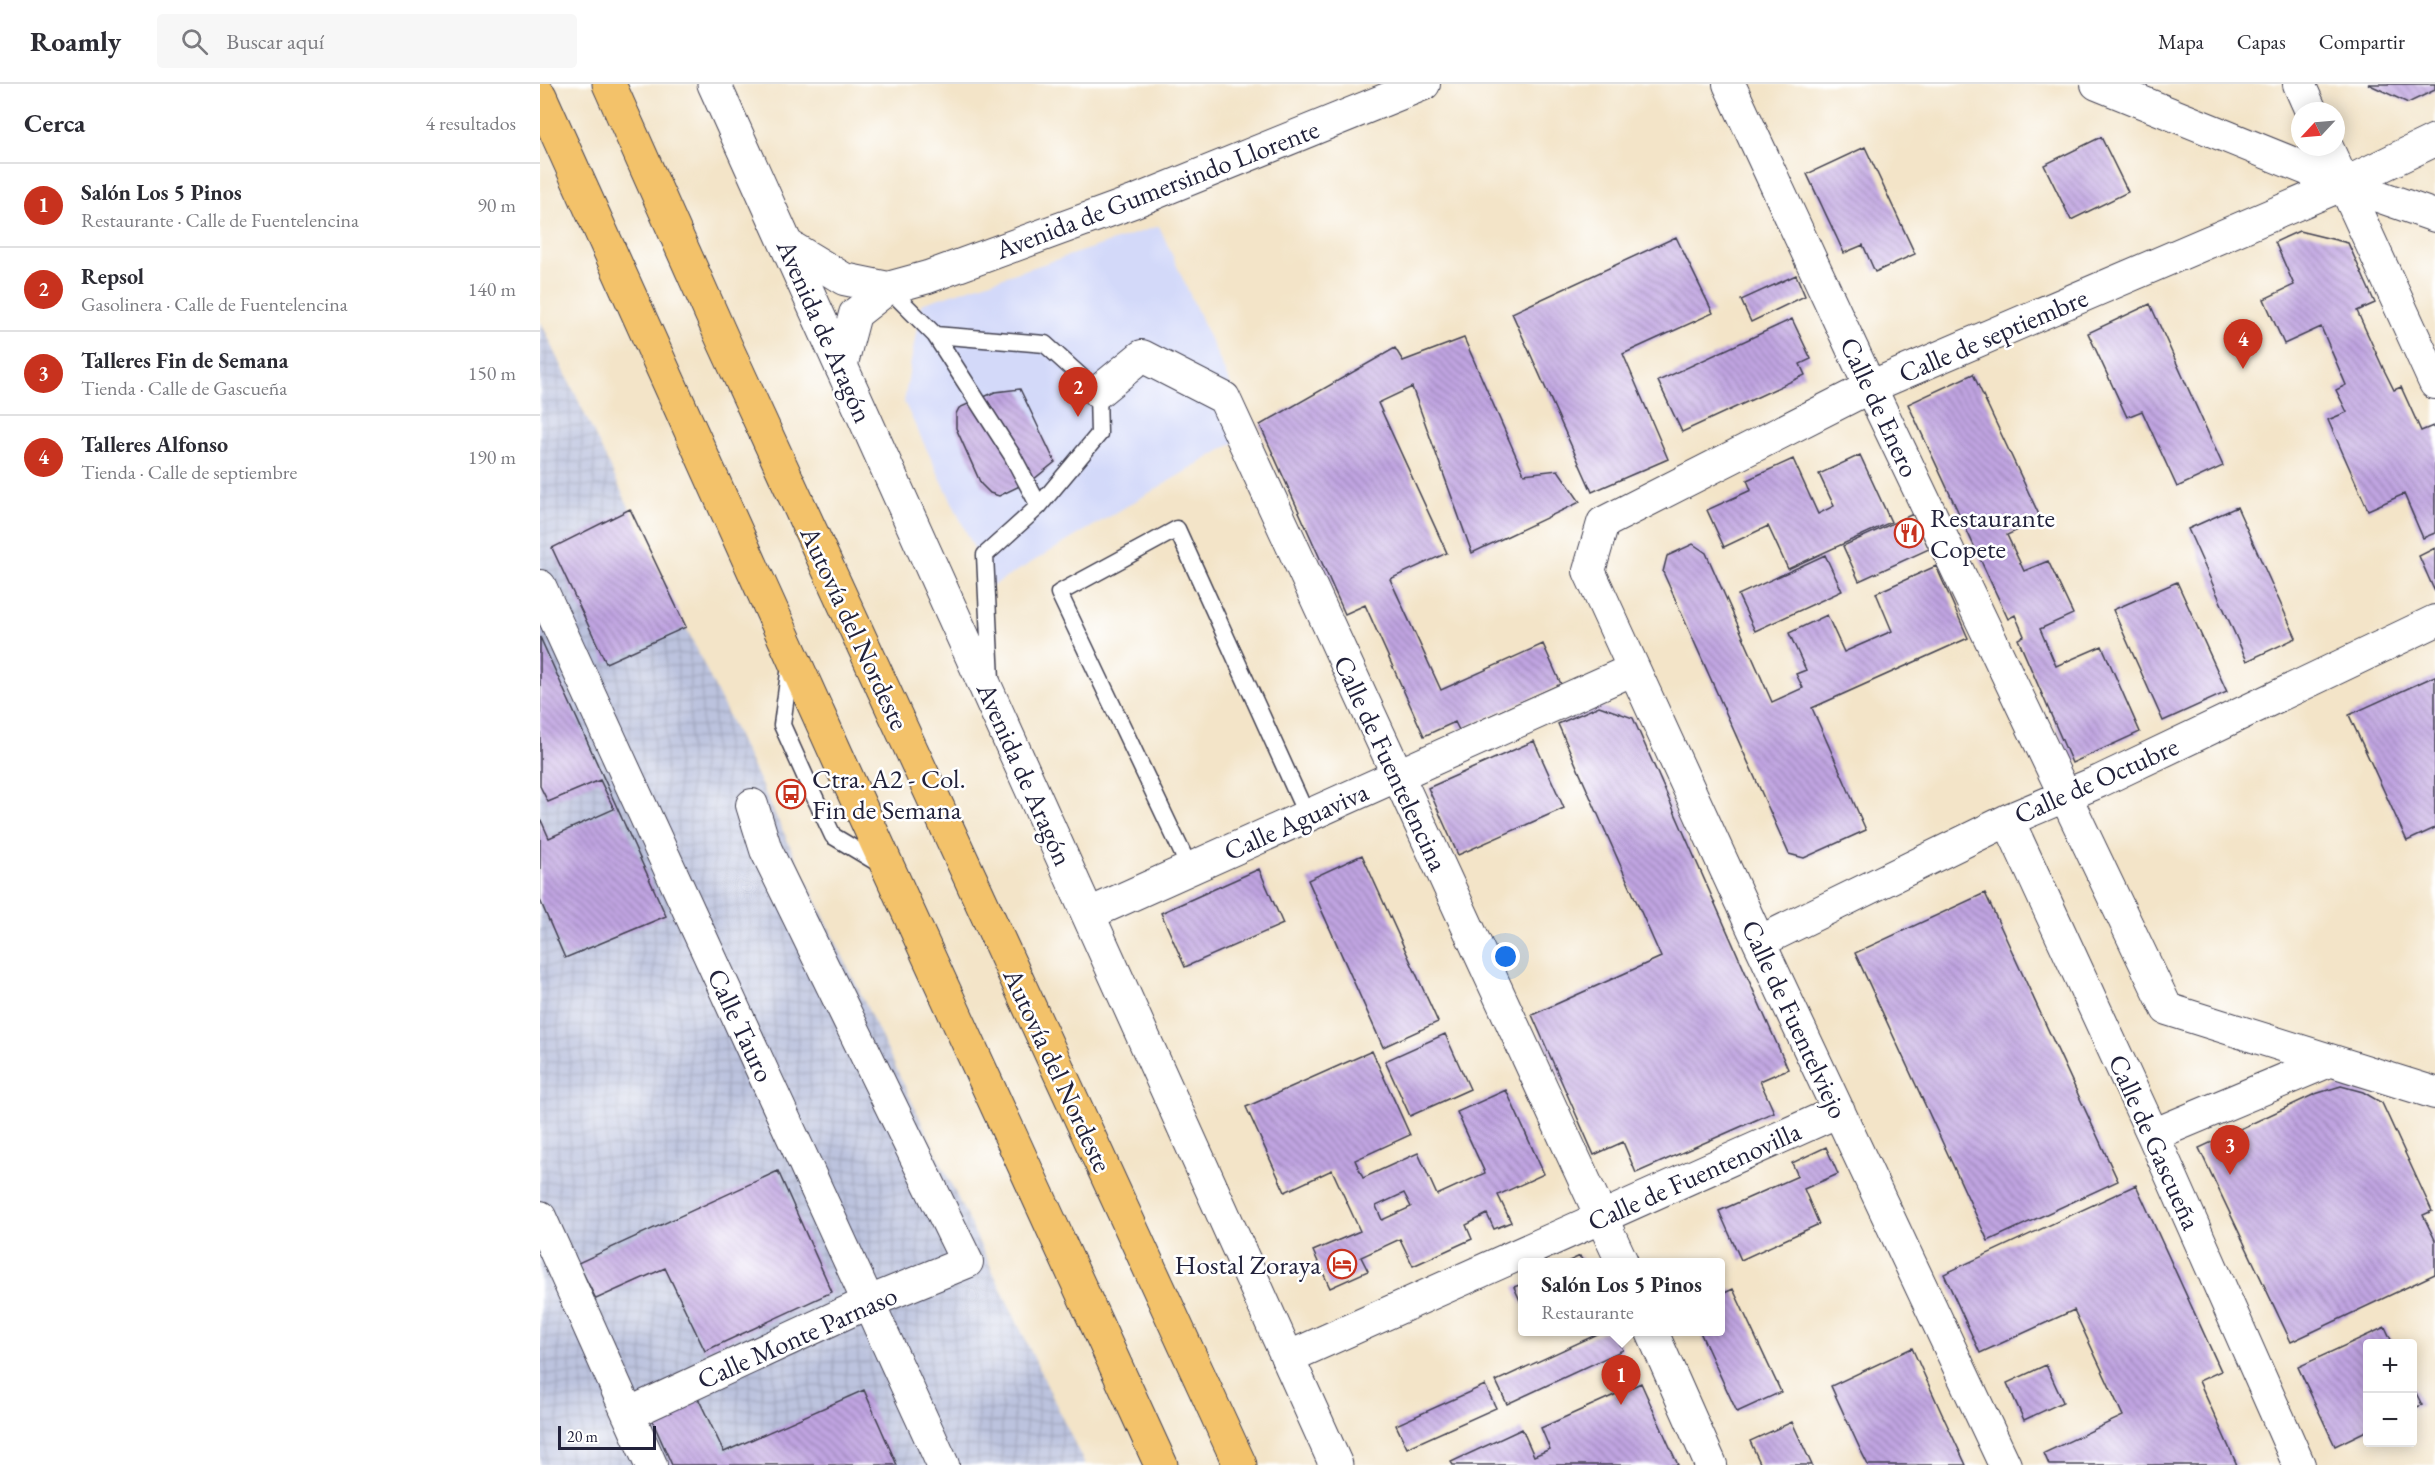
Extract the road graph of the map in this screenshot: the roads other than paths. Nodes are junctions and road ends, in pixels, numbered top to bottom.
1 (609, 84) edge
2 (714, 84) edge
3 (1424, 84) edge
4 (1729, 84) edge
5 (2097, 84) edge
6 (2299, 84) edge
7 (540, 96) edge
8 (2307, 102) edge
9 (2435, 140) edge
10 (2331, 156) edge
11 (2344, 184) junction
12 (2435, 216) edge
13 (786, 244) junction
14 (888, 288) junction
15 (935, 335) junction
16 (841, 367) junction
17 (2435, 383) edge
18 (1870, 387) junction
19 (1098, 392) junction
20 (1039, 507) junction
21 (1589, 571) joint
22 (540, 586) edge
23 (2435, 621) edge
24 (1634, 669) junction
25 (992, 702) junction
26 (1397, 776) junction
27 (2065, 794) junction
28 (752, 806) dead end
29 (1307, 816) junction
30 (2008, 820) junction
31 (1190, 869) junction
32 (1089, 914) junction
33 (1759, 942) junction
34 (2329, 1061) junction
35 (2435, 1093) edge
36 (1839, 1111) junction
37 (2153, 1135) junction
38 (540, 1216) edge
39 (1602, 1217) junction
40 (1620, 1258) edge
41 (869, 1302) junction
42 (1654, 1336) edge
43 (1287, 1358) junction
44 (628, 1414) junction
45 (651, 1465) edge
46 (943, 1465) edge
47 (1161, 1465) edge
48 (1240, 1465) edge
49 (1336, 1465) edge
50 (1711, 1465) edge
51 (2005, 1465) edge
52 (2299, 1465) edge

1 - 48 highway, Autovía del Nordeste
2 - 13 street, Avenida de Aragón
3 - 14 street, Avenida de Gumersindo Llorente
4 - 18 street, Calle de Enero
5 - 11 street
6 - 8 street
7 - 47 highway
9 - 11 street, Calle de septiembre
10 - 11 street
11 - 12 street
11 - 17 street
11 - 18 street, Calle de septiembre
13 - 14 street, Avenida de Gumersindo Llorente
13 - 16 street, Avenida de Aragón
14 - 15 lane
14 - 16 street, Avenida de Gumersindo Llorente
15 - 19 lane
15 - 20 lane
16 - 25 street, Avenida de Aragón
18 - 21 street, Calle de septiembre
18 - 27 street, Calle de Enero
19 - 20 lane
19 - 26 street, Calle de Fuentelencina
20 - 25 lane
21 - 24 street, Calle de Fuentelviejo
22 - 41 street, Calle Tauro
23 - 27 street, Calle de Octubre
24 - 26 street, Calle Aguaviva
24 - 33 street, Calle de Fuentelviejo
25 - 32 street, Avenida de Aragón
26 - 29 street, Calle Aguaviva
26 - 39 street, Calle de Fuentelencina
27 - 30 street, Calle de Octubre
27 - 34 street, Calle de Enero
28 - 41 street, Calle Monte Parnaso
29 - 31 street, Calle Aguaviva
29 - 31 lane
30 - 33 street, Calle de Octubre
30 - 37 street, Calle de Gascueña
31 - 32 street, Calle Aguaviva
32 - 43 street, Avenida de Aragón
33 - 36 street, Calle de Fuentelviejo
34 - 35 street, Calle de Enero
34 - 37 street
36 - 39 street, Calle de Fuentenovilla
36 - 51 street, Calle de Fuentelviejo
37 - 52 street, Calle de Gascueña
38 - 44 street
39 - 40 street, Calle de Fuentelencina
39 - 43 street, Calle de Fuentenovilla
41 - 44 street, Calle Monte Parnaso
41 - 46 street, Calle Tauro
42 - 50 street
43 - 49 street, Avenida de Aragón
44 - 45 street

